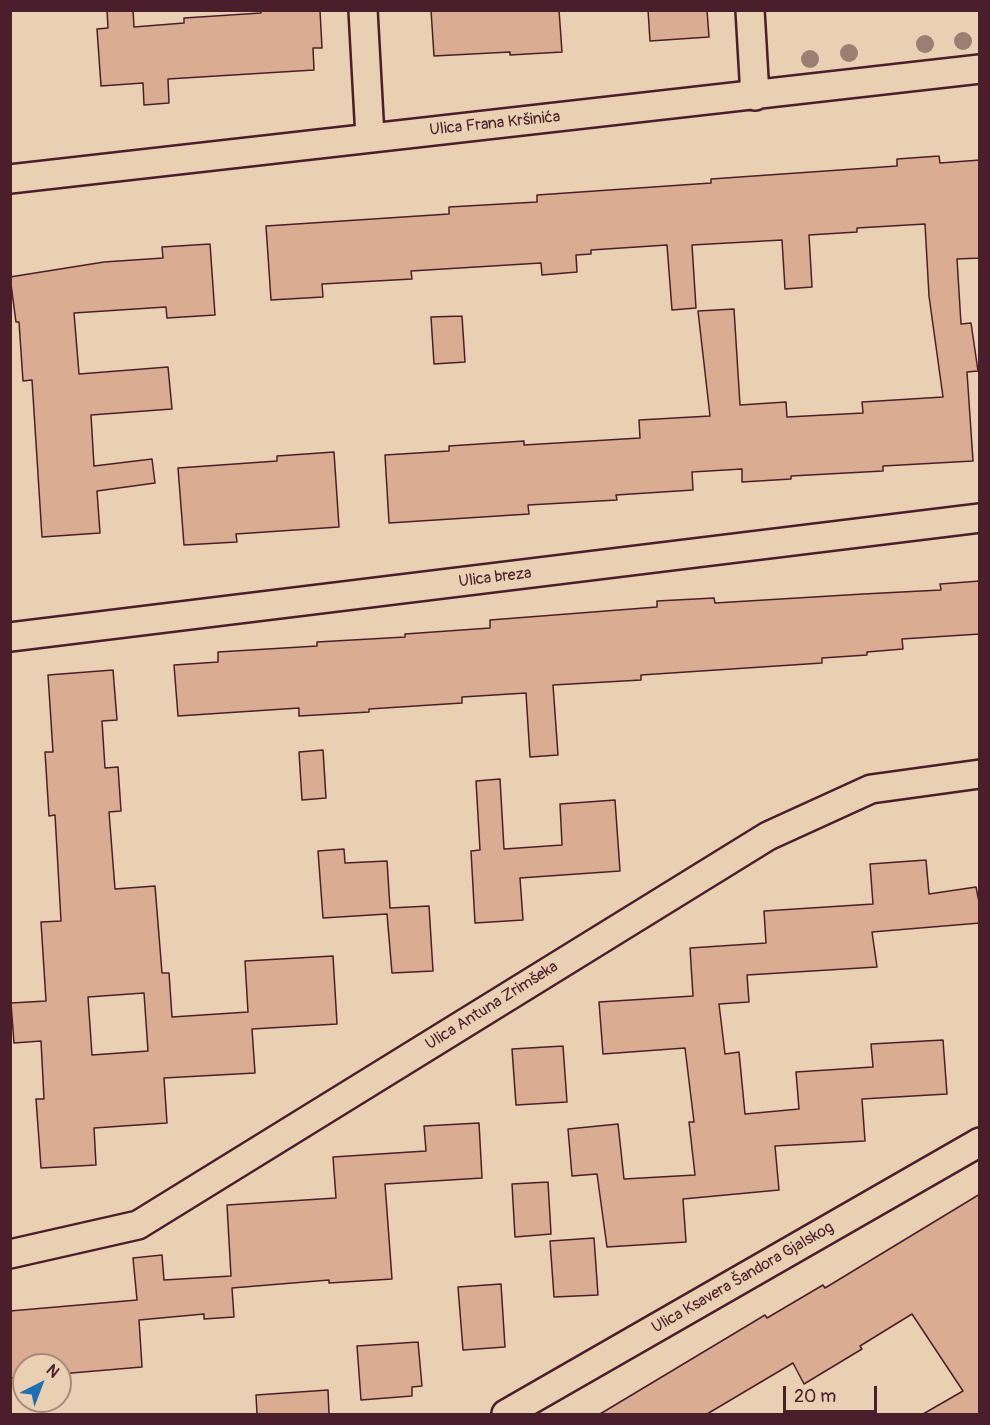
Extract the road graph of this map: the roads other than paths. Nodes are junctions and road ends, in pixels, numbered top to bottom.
1 (363, 10) edge
2 (750, 10) edge
3 (980, 69) edge
4 (755, 96) junction
5 (370, 137) junction
6 (10, 179) edge
7 (980, 518) edge
8 (10, 637) edge
9 (980, 774) edge
10 (980, 1142) edge
11 (10, 1254) edge
12 (506, 1414) edge

1 - 5 street
2 - 4 street
3 - 4 street, Ulica Frana Kršinića
4 - 5 street, Ulica Frana Kršinića
5 - 6 street, Ulica Frana Kršinića
7 - 8 street, Ulica breza
9 - 11 street, Ulica Antuna Zrimšeka
10 - 12 street, Ulica Ksavera Šandora Gjalskog

